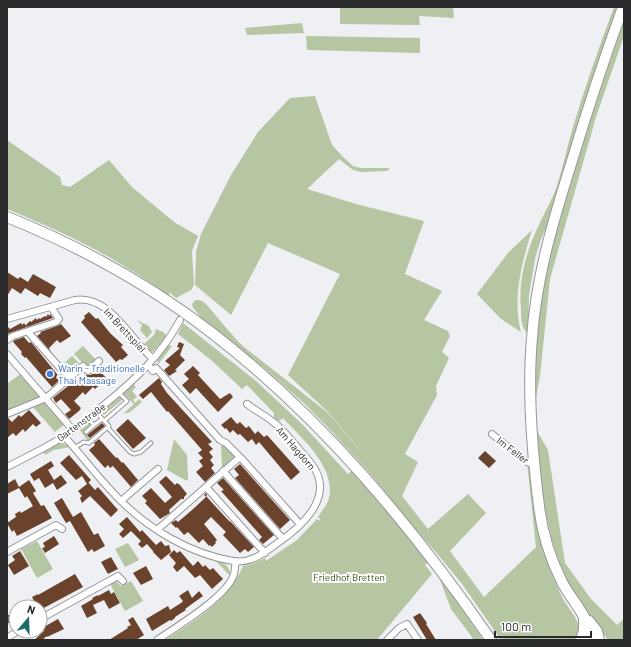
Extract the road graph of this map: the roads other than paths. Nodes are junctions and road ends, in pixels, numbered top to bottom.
1 (623, 7) edge
2 (7, 217) edge
3 (51, 307) junction
4 (7, 320) edge
5 (180, 320) dead end
6 (28, 332) junction
7 (7, 340) edge
8 (7, 354) edge
9 (153, 358) junction
10 (99, 361) dead end
11 (148, 365) junction
12 (69, 378) junction
13 (119, 393) junction
14 (46, 398) junction
15 (247, 404) dead end
16 (96, 412) junction
17 (7, 414) edge
18 (88, 419) junction
19 (103, 420) junction
20 (94, 425) junction
21 (108, 428) junction
22 (73, 430) junction
23 (86, 432) dead end
24 (492, 434) dead end
25 (64, 436) junction
26 (150, 443) dead end
27 (74, 448) junction
28 (240, 457) junction
29 (535, 465) junction
30 (7, 467) edge
31 (158, 468) dead end
32 (223, 471) junction
33 (206, 487) junction
34 (122, 501) junction
35 (300, 524) junction
36 (62, 529) dead end
37 (158, 529) junction
38 (283, 539) junction
39 (7, 552) edge
40 (264, 553) junction
41 (236, 561) junction
42 (123, 580) dead end
43 (48, 615) edge
44 (583, 616) junction
45 (598, 638) edge
46 (157, 640) edge
47 (387, 640) edge
48 (418, 640) edge
49 (491, 640) edge
50 (581, 640) edge

1 - 29 main road
2 - 49 main road
3 - 4 street, Im Brettspiel
3 - 6 street
3 - 9 street, Im Brettspiel
5 - 9 street, Gartenstraße
6 - 7 street
6 - 12 street
8 - 14 street
9 - 11 street, Gartenstraße
10 - 12 street
11 - 13 street, Gartenstraße
11 - 28 street
12 - 14 street
13 - 16 street, Gartenstraße
13 - 19 lane
14 - 17 street
14 - 22 street
15 - 35 street, Am Hagdorn
16 - 18 street, Gartenstraße
16 - 19 lane
18 - 20 lane
18 - 22 street, Gartenstraße
19 - 20 lane
19 - 21 lane
20 - 23 lane
21 - 26 lane
21 - 27 lane
22 - 25 street, Gartenstraße
24 - 29 street, Im Feller
25 - 27 street, Am Hagdorn
25 - 30 street, Gartenstraße
27 - 34 street, Am Hagdorn
28 - 32 street
28 - 35 street
29 - 44 main road
31 - 34 street
32 - 33 street
32 - 38 street
33 - 37 street
33 - 40 street
34 - 37 street, Am Hagdorn
35 - 38 street, Am Hagdorn
36 - 39 street
37 - 41 street, Am Hagdorn
38 - 40 street, Am Hagdorn
40 - 41 street, Am Hagdorn
41 - 46 street
42 - 43 street
44 - 45 main road
44 - 50 main road
47 - 48 street

